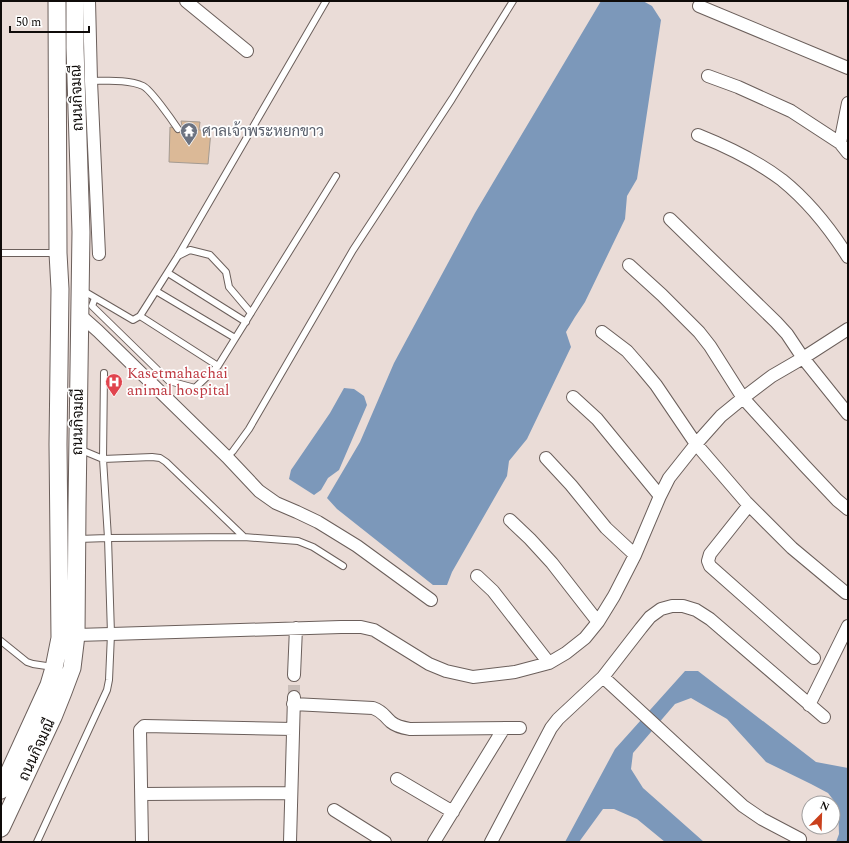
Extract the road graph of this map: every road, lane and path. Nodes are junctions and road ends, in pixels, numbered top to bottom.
1 (57, 1) edge
2 (75, 1) edge
3 (88, 1) edge
4 (186, 1) edge
5 (326, 1) edge
6 (513, 1) edge
7 (699, 6) dead end
8 (248, 51) dead end
9 (848, 68) edge
10 (708, 76) dead end
11 (91, 81) junction
12 (848, 103) edge
13 (178, 129) dead end
14 (698, 135) dead end
15 (840, 143) junction
16 (848, 153) edge
17 (79, 168) junction
18 (58, 169) junction
19 (336, 176) dead end
20 (670, 219) dead end
21 (1, 253) edge
22 (58, 253) junction
23 (99, 254) dead end
24 (178, 256) junction
25 (848, 257) edge
26 (628, 265) dead end
27 (168, 273) junction
28 (156, 291) junction
29 (85, 301) junction
30 (251, 313) junction
31 (140, 316) junction
32 (246, 322) junction
33 (848, 329) edge
34 (602, 332) dead end
35 (235, 338) junction
36 (803, 358) junction
37 (218, 366) junction
38 (104, 374) dead end
39 (573, 397) dead end
40 (743, 398) junction
41 (848, 414) edge
42 (696, 444) junction
43 (78, 448) junction
44 (227, 457) junction
45 (546, 458) dead end
46 (103, 459) junction
47 (660, 496) junction
48 (749, 505) junction
49 (848, 509) edge
50 (510, 520) dead end
51 (244, 537) junction
52 (108, 538) junction
53 (77, 540) junction
54 (635, 555) junction
55 (343, 566) dead end
56 (477, 576) dead end
57 (846, 593) dead end
58 (431, 600) dead end
59 (598, 622) junction
60 (848, 626) edge
61 (296, 628) junction
62 (111, 634) junction
63 (76, 635) junction
64 (1, 641) edge
65 (814, 658) dead end
66 (549, 663) junction
67 (54, 668) junction
68 (294, 675) tunnel mouth
69 (603, 677) junction
70 (809, 705) junction
71 (824, 717) dead end
72 (504, 728) junction
73 (520, 728) dead end
74 (293, 730) junction
75 (397, 779) dead end
76 (2, 782) edge
77 (291, 793) junction
78 (142, 794) junction
79 (334, 810) dead end
80 (453, 812) junction
81 (1, 828) edge
82 (800, 840) dead end
83 (37, 842) edge
84 (142, 842) edge
85 (290, 842) edge
86 (385, 842) edge
87 (434, 842) edge
88 (491, 842) edge

1 - 18 main road, ถนนกิจมณี
2 - 17 main road, ถนนกิจมณี
3 - 11 street
4 - 8 street
5 - 24 lane
6 - 44 lane
7 - 9 street
10 - 15 street
11 - 13 lane
11 - 23 street
12 - 15 street
14 - 25 street
15 - 16 street
17 - 18 main road
17 - 29 main road, ถนนกิจมณี
18 - 22 main road, ถนนกิจมณี
19 - 30 lane
20 - 36 street
21 - 22 lane
22 - 67 main road, ถนนกิจมณี
24 - 27 lane
24 - 30 lane
26 - 40 street
27 - 28 lane
27 - 32 lane
28 - 31 lane
28 - 35 lane
29 - 31 lane
29 - 37 lane
29 - 43 main road, ถนนกิจมณี
29 - 44 street
30 - 32 lane
31 - 37 lane
32 - 35 lane
33 - 36 street
34 - 42 street
35 - 37 lane
36 - 40 street
36 - 41 street
38 - 46 lane
39 - 47 street
40 - 42 street
40 - 49 street
42 - 47 street
42 - 48 street
43 - 46 lane
43 - 53 main road, ถนนกิจมณี
44 - 58 street
45 - 54 street
46 - 51 lane
46 - 52 lane
47 - 54 street
48 - 57 street
48 - 65 street
50 - 59 street
51 - 52 lane
51 - 55 lane
52 - 53 lane
52 - 62 lane
53 - 63 main road, ถนนกิจมณี
54 - 59 street
56 - 66 street
59 - 66 street
60 - 70 street
61 - 62 street
61 - 66 street
61 - 68 street
62 - 63 street
62 - 83 lane
63 - 81 main road, ถนนกิจมณี
64 - 67 lane
67 - 76 main road, ถนนกิจมณี
69 - 70 street
69 - 82 street
69 - 88 street
70 - 71 street
72 - 73 street
72 - 74 street
72 - 80 street
74 - 77 street
74 - 78 street
75 - 80 street
77 - 78 street
77 - 85 street
78 - 84 street
79 - 86 street
80 - 87 street

